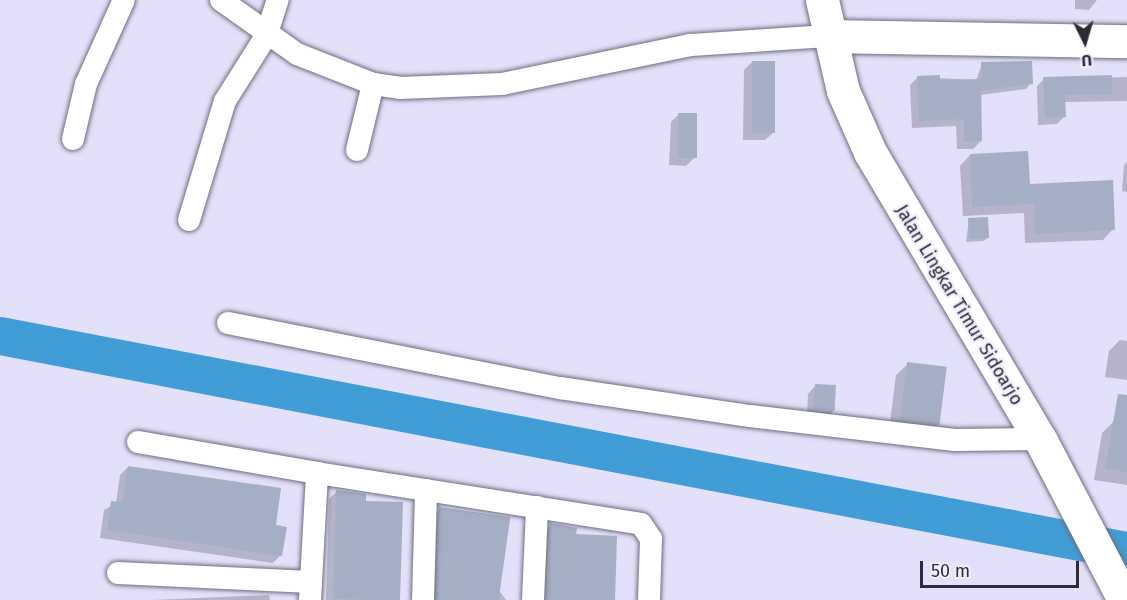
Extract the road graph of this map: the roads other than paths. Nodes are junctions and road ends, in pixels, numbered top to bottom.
1 (124, 0) edge
2 (221, 0) edge
3 (278, 0) edge
4 (822, 0) edge
5 (266, 36) junction
6 (828, 36) junction
7 (1127, 41) edge
8 (373, 84) junction
9 (74, 139) dead end
10 (357, 150) dead end
11 (189, 220) dead end
12 (228, 323) dead end
13 (138, 441) dead end
14 (1045, 450) junction
15 (317, 473) junction
16 (426, 490) junction
17 (537, 507) junction
18 (118, 573) dead end
19 (310, 591) edge
20 (1122, 597) edge
21 (423, 600) edge
22 (533, 600) edge
23 (649, 600) edge

1 - 9 street
2 - 5 street
3 - 5 street
4 - 6 main road, Jalan Lingkar Timur Sidoarjo
5 - 8 street
5 - 11 street
6 - 7 main road
6 - 8 street
6 - 14 main road, Jalan Lingkar Timur Sidoarjo
8 - 10 street
12 - 14 street
13 - 15 street
14 - 20 main road, Jalan Lingkar Timur Sidoarjo
15 - 16 street
15 - 19 street
16 - 17 street
16 - 21 street
17 - 22 street
17 - 23 street
18 - 19 street

